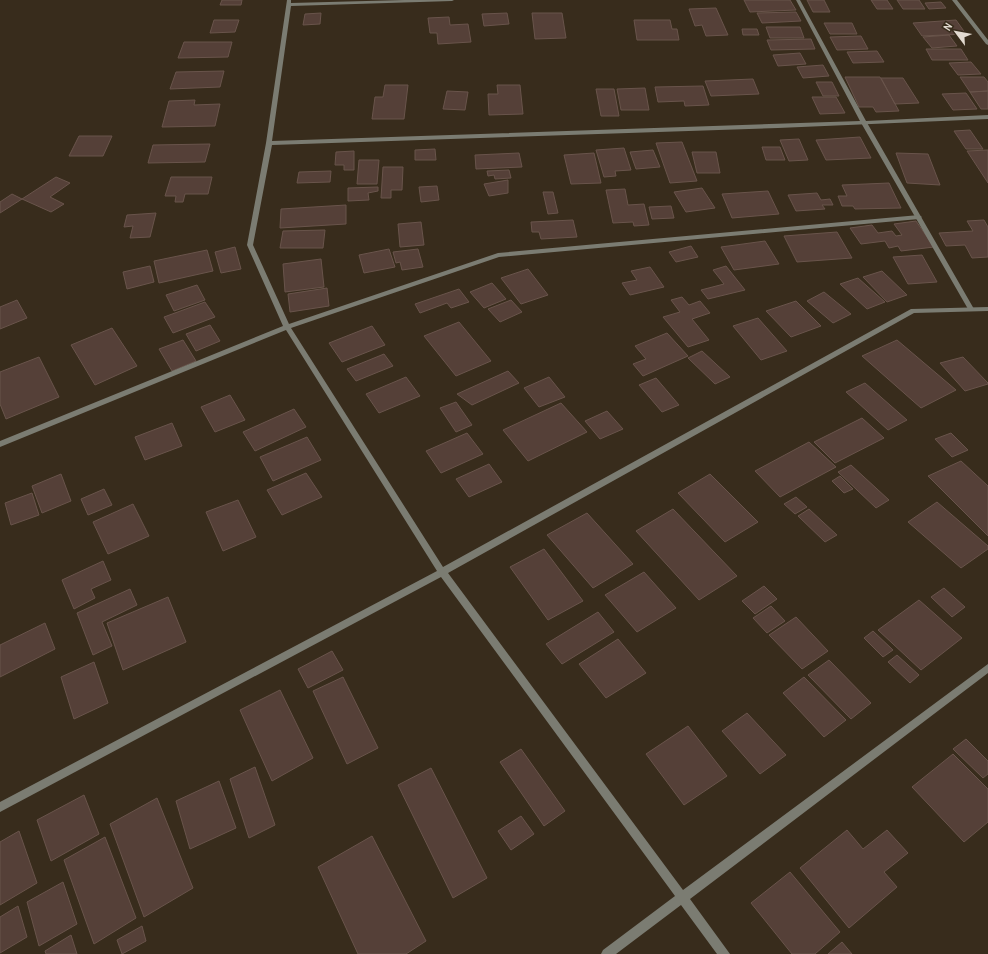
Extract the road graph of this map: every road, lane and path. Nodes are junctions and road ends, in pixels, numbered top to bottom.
1 (452, 0) edge
2 (798, 0) edge
3 (954, 0) edge
4 (288, 3) edge
5 (988, 43) edge
6 (988, 117) edge
7 (863, 121) junction
8 (269, 143) junction
9 (919, 217) junction
10 (988, 308) edge
11 (971, 309) junction
12 (287, 327) junction
13 (0, 444) edge
14 (442, 572) junction
15 (988, 668) edge
16 (0, 807) edge
17 (683, 898) junction
18 (607, 954) edge
19 (724, 954) edge

1 - 4 street
2 - 7 street
3 - 5 street
4 - 8 street
6 - 7 street
7 - 8 street
7 - 9 street
8 - 12 street
9 - 11 street
9 - 12 street
10 - 11 street
11 - 14 street
12 - 13 street
12 - 14 street
14 - 16 street
14 - 17 street
15 - 17 street
17 - 18 street
17 - 19 street

